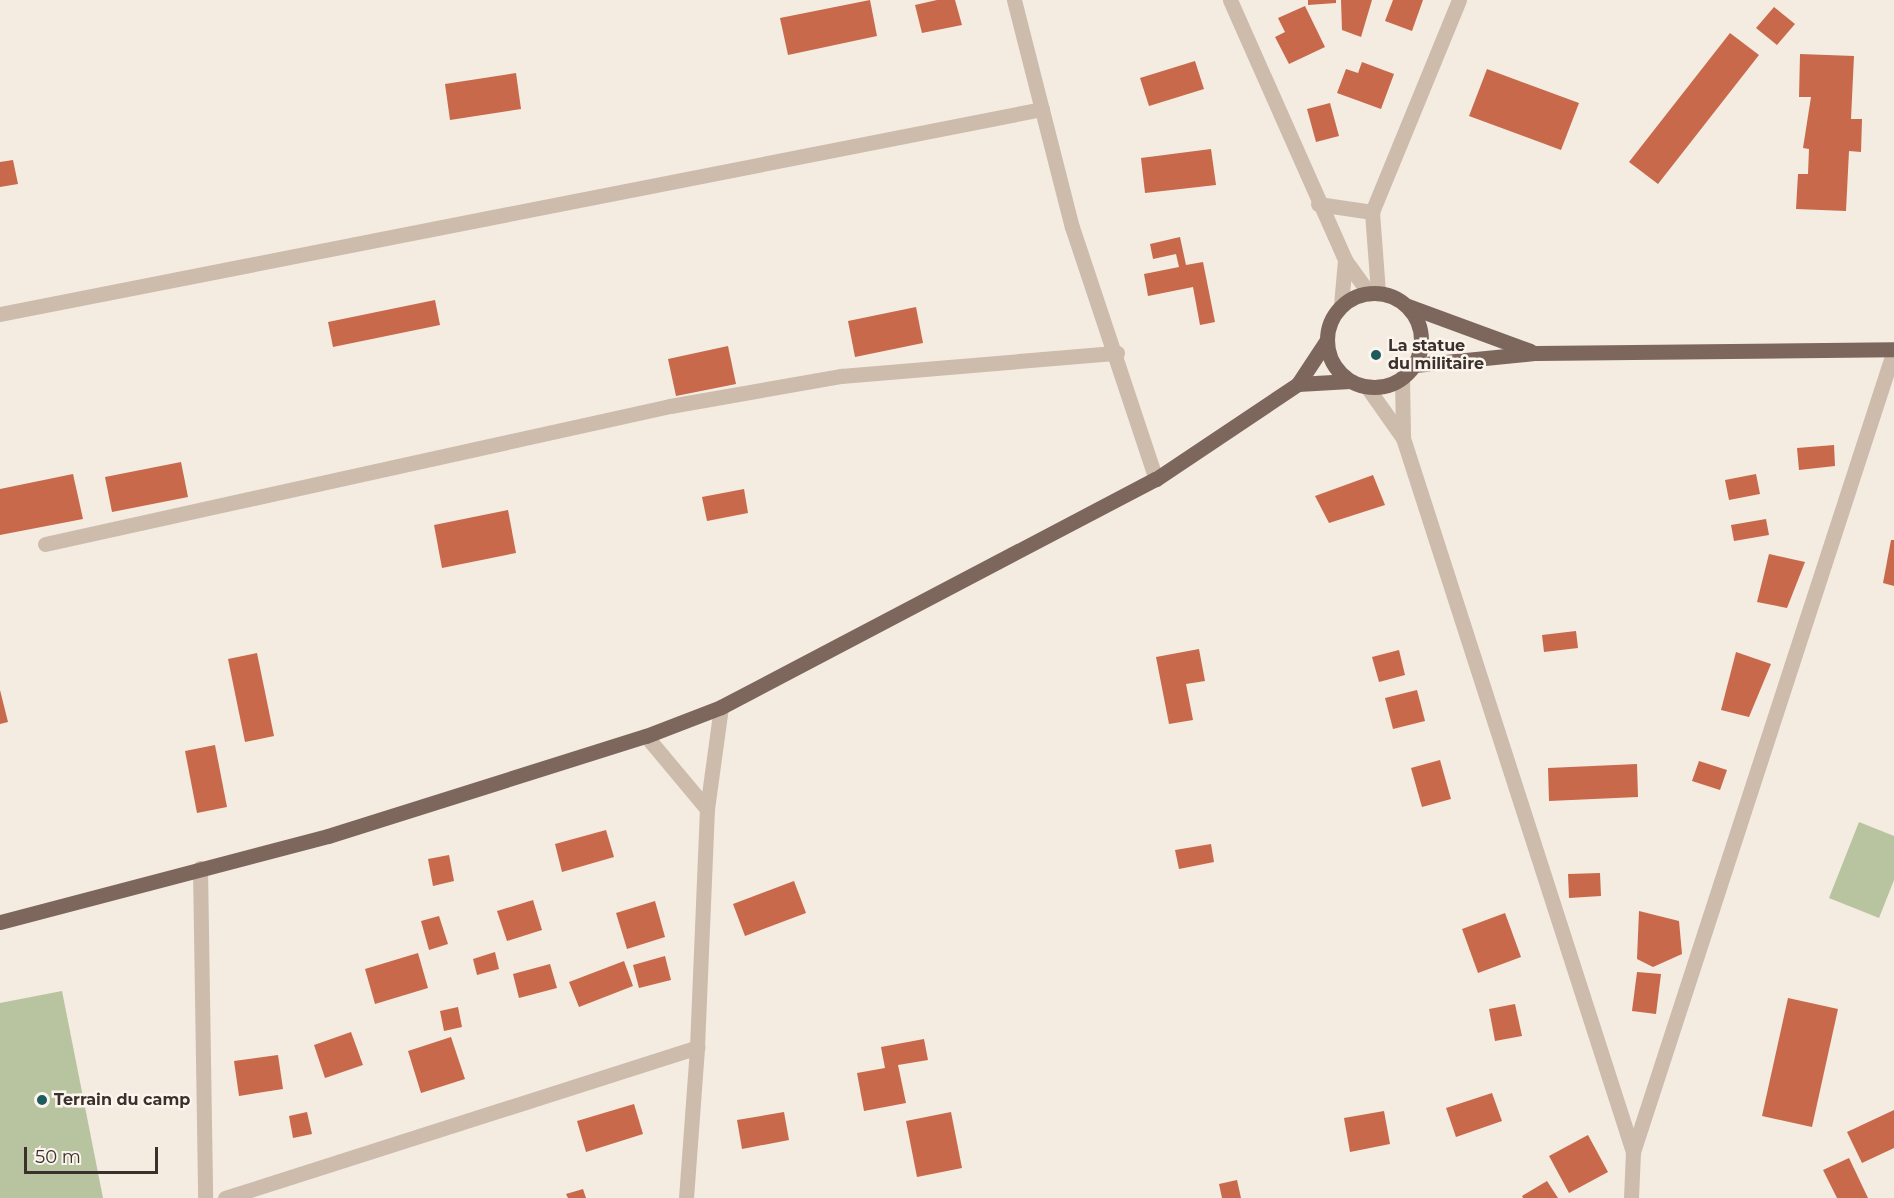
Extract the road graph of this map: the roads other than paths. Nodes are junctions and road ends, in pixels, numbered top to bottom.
1 (1014, 0) edge
2 (1230, 0) edge
3 (1459, 0) edge
4 (1042, 109) junction
5 (1318, 204) junction
6 (1372, 212) junction
7 (1345, 260) junction
8 (1374, 293) junction
9 (1341, 305) junction
10 (1408, 306) junction
11 (0, 314) edge
12 (1327, 340) junction
13 (1894, 350) edge
14 (1117, 353) junction
15 (1536, 353) junction
16 (1415, 365) junction
17 (1402, 378) junction
18 (1350, 381) junction
19 (1298, 384) junction
20 (1367, 387) junction
21 (1403, 438) junction
22 (1156, 478) junction
23 (45, 544) dead end
24 (721, 707) junction
25 (646, 736) junction
26 (707, 809) junction
27 (200, 868) junction
28 (0, 922) edge
29 (697, 1047) junction
30 (1633, 1152) junction
31 (205, 1198) edge
32 (225, 1198) edge
33 (686, 1198) edge
34 (1631, 1198) edge

1 - 4 street
2 - 5 street
3 - 6 street
4 - 11 street
4 - 14 street
5 - 6 street
5 - 7 street
6 - 8 street
7 - 8 street
7 - 9 street
8 - 9 main road
8 - 10 main road
9 - 12 main road
10 - 15 main road
10 - 16 main road
12 - 18 main road
12 - 19 main road
13 - 15 main road
13 - 30 street
14 - 22 street
14 - 23 street
15 - 16 main road
16 - 17 main road
17 - 20 main road
17 - 21 street
18 - 19 main road
18 - 20 main road
19 - 22 main road
20 - 21 street
21 - 30 street
22 - 24 main road
24 - 25 main road
24 - 26 street
25 - 26 street
25 - 27 main road
26 - 29 street
27 - 28 main road
27 - 31 street
29 - 32 street
29 - 33 street
30 - 34 street

